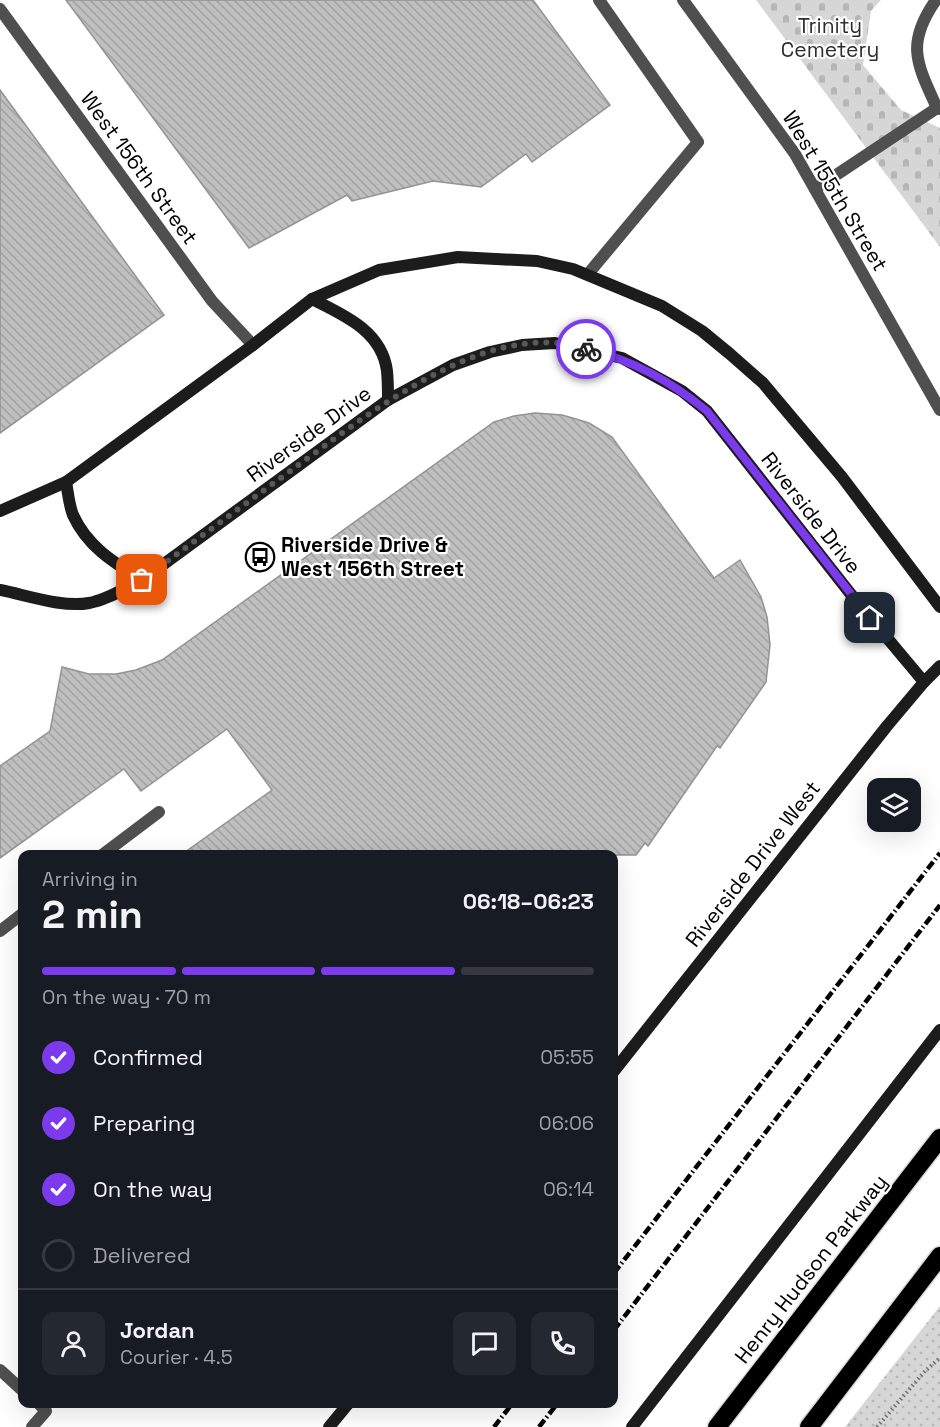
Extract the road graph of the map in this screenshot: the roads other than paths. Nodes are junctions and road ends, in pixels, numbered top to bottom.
1 (598, 0) edge
2 (683, 0) edge
3 (936, 0) edge
4 (0, 9) edge
5 (938, 108) edge
6 (815, 189) junction
7 (588, 274) junction
8 (312, 299) junction
9 (253, 345) junction
10 (388, 400) junction
11 (940, 410) edge
12 (66, 482) junction
13 (0, 511) edge
14 (142, 580) junction
15 (0, 590) edge
16 (940, 607) edge
17 (940, 666) edge
18 (924, 682) junction
19 (159, 812) dead end
20 (109, 850) edge
21 (18, 917) edge
22 (0, 931) edge
23 (940, 1030) edge
24 (618, 1066) edge
25 (940, 1138) edge
26 (940, 1256) edge
27 (0, 1370) edge
28 (18, 1386) edge
29 (44, 1408) edge
30 (345, 1408) edge
31 (32, 1427) edge
32 (330, 1427) edge
33 (632, 1427) edge
34 (717, 1427) edge
35 (808, 1427) edge

1 - 7 street
2 - 6 street, West 155th Street
3 - 5 street
4 - 9 street, West 156th Street
5 - 6 street
6 - 11 street, West 155th Street
7 - 8 main road
7 - 16 main road
8 - 9 main road
8 - 10 main road
9 - 12 main road
10 - 14 main road, Riverside Drive
10 - 18 main road, Riverside Drive
12 - 13 main road
12 - 14 main road
14 - 15 main road, Riverside Drive
17 - 18 main road
18 - 24 main road, Riverside Drive West
19 - 20 street
21 - 22 street
23 - 33 main road
25 - 34 highway, Henry Hudson Parkway
26 - 35 highway
27 - 28 street
29 - 31 street
30 - 32 main road

